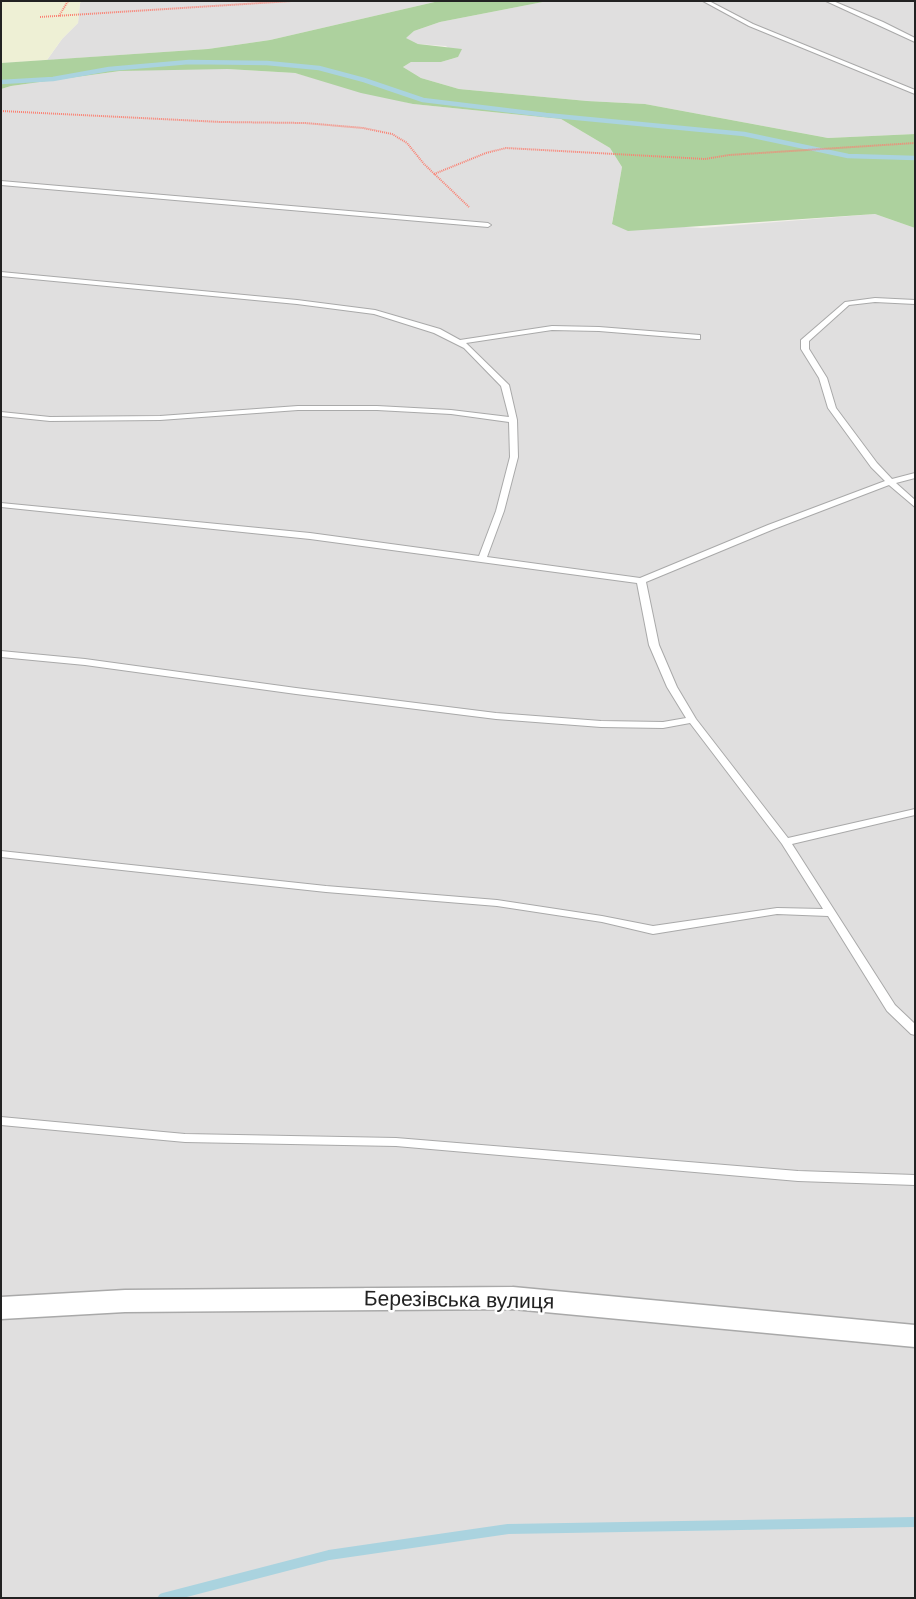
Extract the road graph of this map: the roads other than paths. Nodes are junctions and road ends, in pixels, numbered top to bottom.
1 (705, 1) edge
2 (828, 1) edge
3 (915, 40) edge
4 (915, 92) edge
5 (1, 184) edge
6 (488, 225) road end
7 (1, 274) edge
8 (915, 302) edge
9 (697, 336) dead end
10 (458, 342) junction
11 (1, 414) edge
12 (513, 420) junction
13 (915, 474) edge
14 (890, 482) junction
15 (1, 505) edge
16 (915, 505) edge
17 (482, 560) junction
18 (641, 581) junction
19 (1, 654) edge
20 (692, 720) junction
21 (915, 812) edge
22 (786, 842) junction
23 (1, 854) edge
24 (832, 913) junction
25 (915, 1031) edge
26 (1, 1121) edge
27 (915, 1180) edge
28 (1, 1308) edge
29 (915, 1336) edge

1 - 4 lane
2 - 3 lane
5 - 6 lane
7 - 10 lane
8 - 14 lane
9 - 10 lane
10 - 12 lane
11 - 12 lane
12 - 17 lane
13 - 14 lane
14 - 16 lane
14 - 18 lane
15 - 17 lane
17 - 18 lane
18 - 20 lane
19 - 20 lane
20 - 22 lane
21 - 22 lane
22 - 24 lane
23 - 24 lane
24 - 25 lane
26 - 27 lane
28 - 29 street, Березівська вулиця

